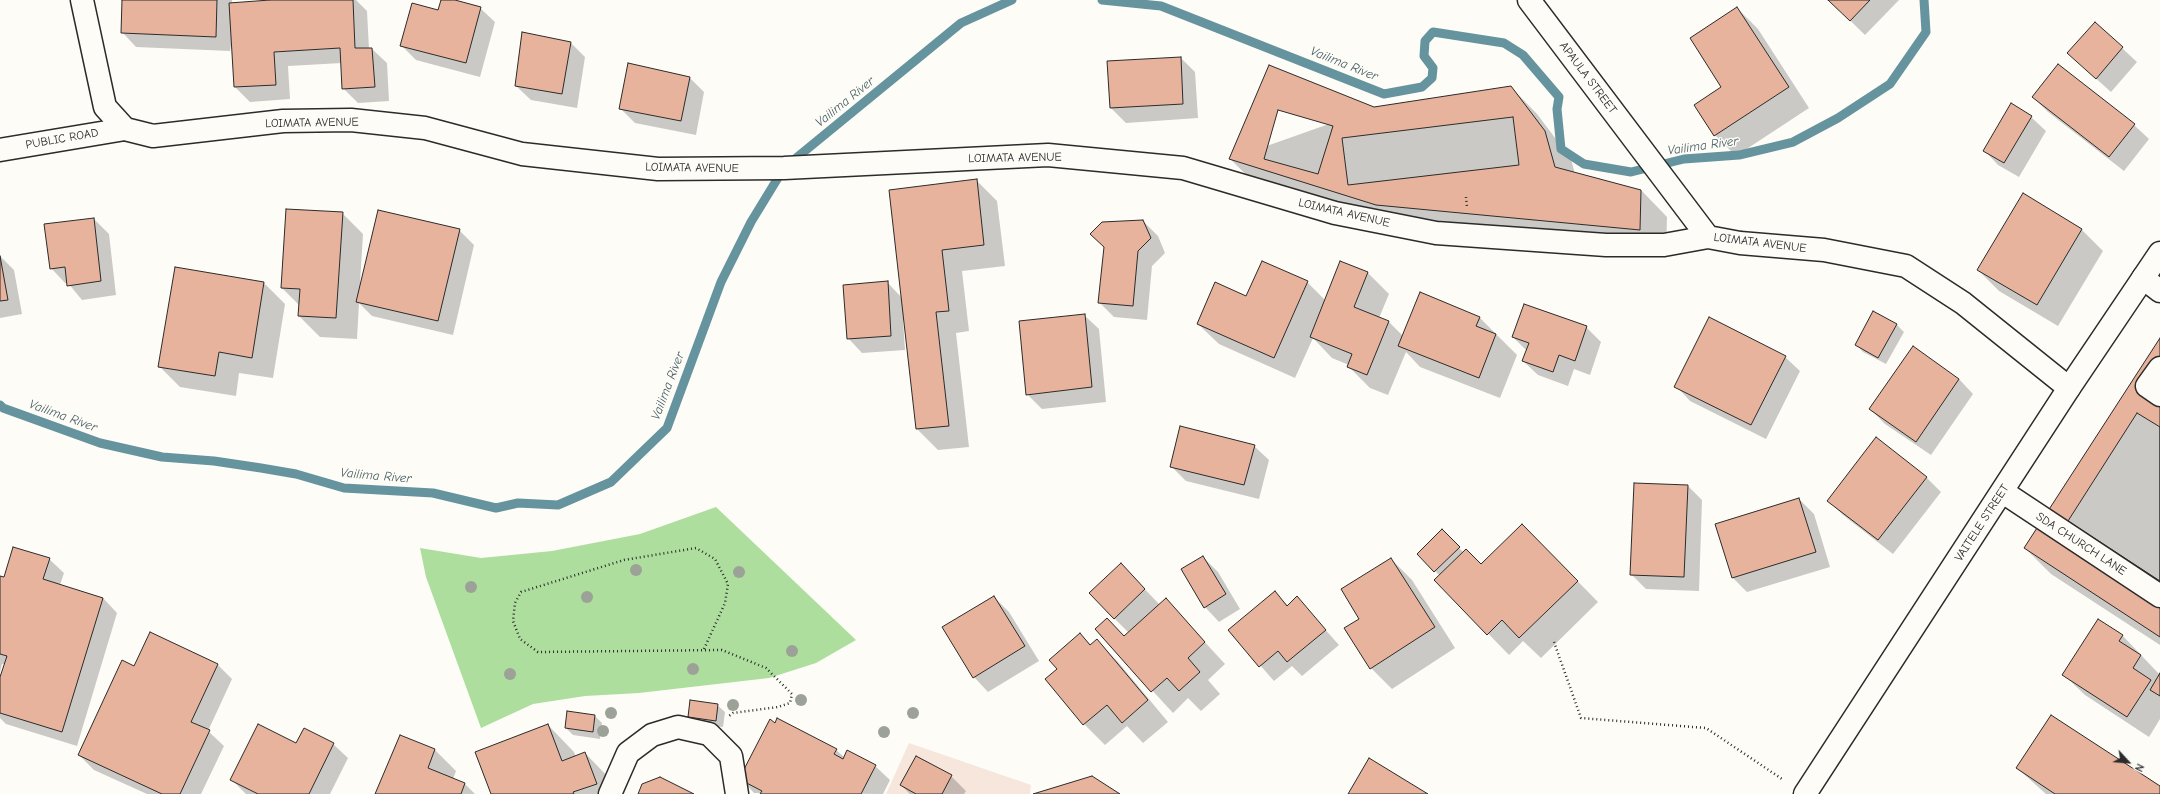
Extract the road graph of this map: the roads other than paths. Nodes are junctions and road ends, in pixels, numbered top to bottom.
1 (82, 0) edge
2 (1529, 0) edge
3 (125, 128) junction
4 (0, 150) edge
5 (1708, 237) junction
6 (2160, 253) edge
7 (2152, 284) edge
8 (2160, 368) edge
9 (2069, 388) junction
10 (2160, 395) edge
11 (2003, 492) junction
12 (2160, 596) edge
13 (610, 794) edge
14 (737, 794) edge
15 (1805, 794) edge

1 - 3 street
2 - 5 street, APAULA STREET
3 - 4 street, PUBLIC ROAD
3 - 5 street, LOIMATA AVENUE
5 - 9 street, LOIMATA AVENUE
6 - 7 street, VAITELE STREET
7 - 9 street, VAITELE STREET
8 - 10 street
9 - 11 street, VAITELE STREET
11 - 12 street, SDA CHURCH LANE
11 - 15 street, VAITELE STREET
13 - 14 street

